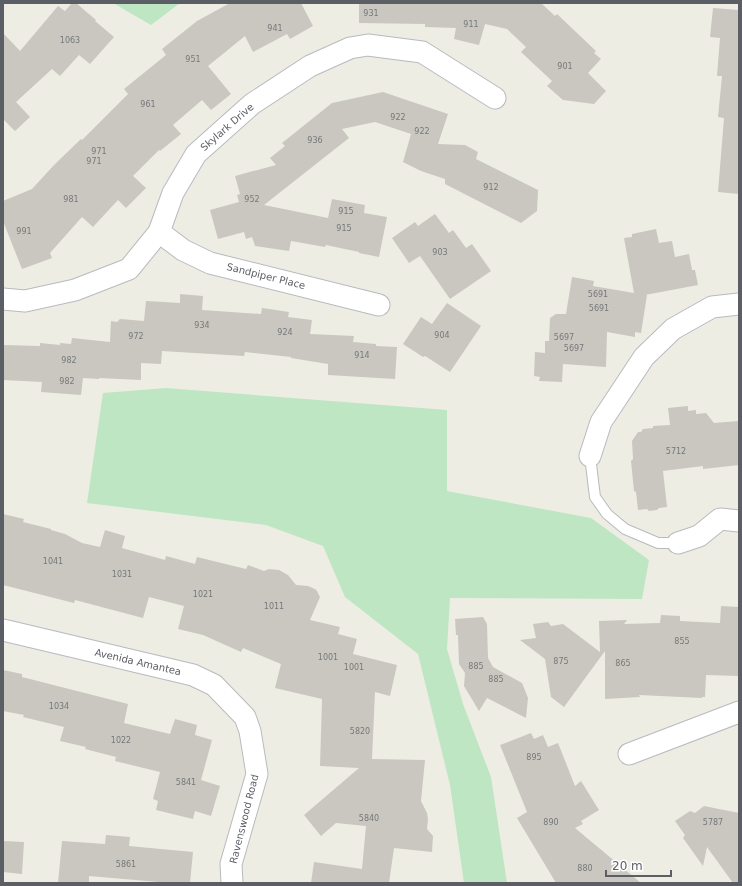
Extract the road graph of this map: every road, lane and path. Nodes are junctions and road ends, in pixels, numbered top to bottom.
1 (495, 98) dead end
2 (159, 232) junction
3 (3, 299) edge
4 (739, 304) edge
5 (379, 305) dead end
6 (590, 456) joint
7 (739, 521) edge
8 (678, 543) joint
9 (3, 630) edge
10 (739, 712) edge
11 (250, 731) joint
12 (629, 754) dead end
13 (232, 883) edge

1 - 2 street, Skylark Drive
2 - 3 street, Skylark Drive
2 - 5 street, Sandpiper Place
4 - 6 street
6 - 8 lane
7 - 8 street
9 - 11 street, Avenida Amantea
10 - 12 street
11 - 13 street, Ravenswood Road

